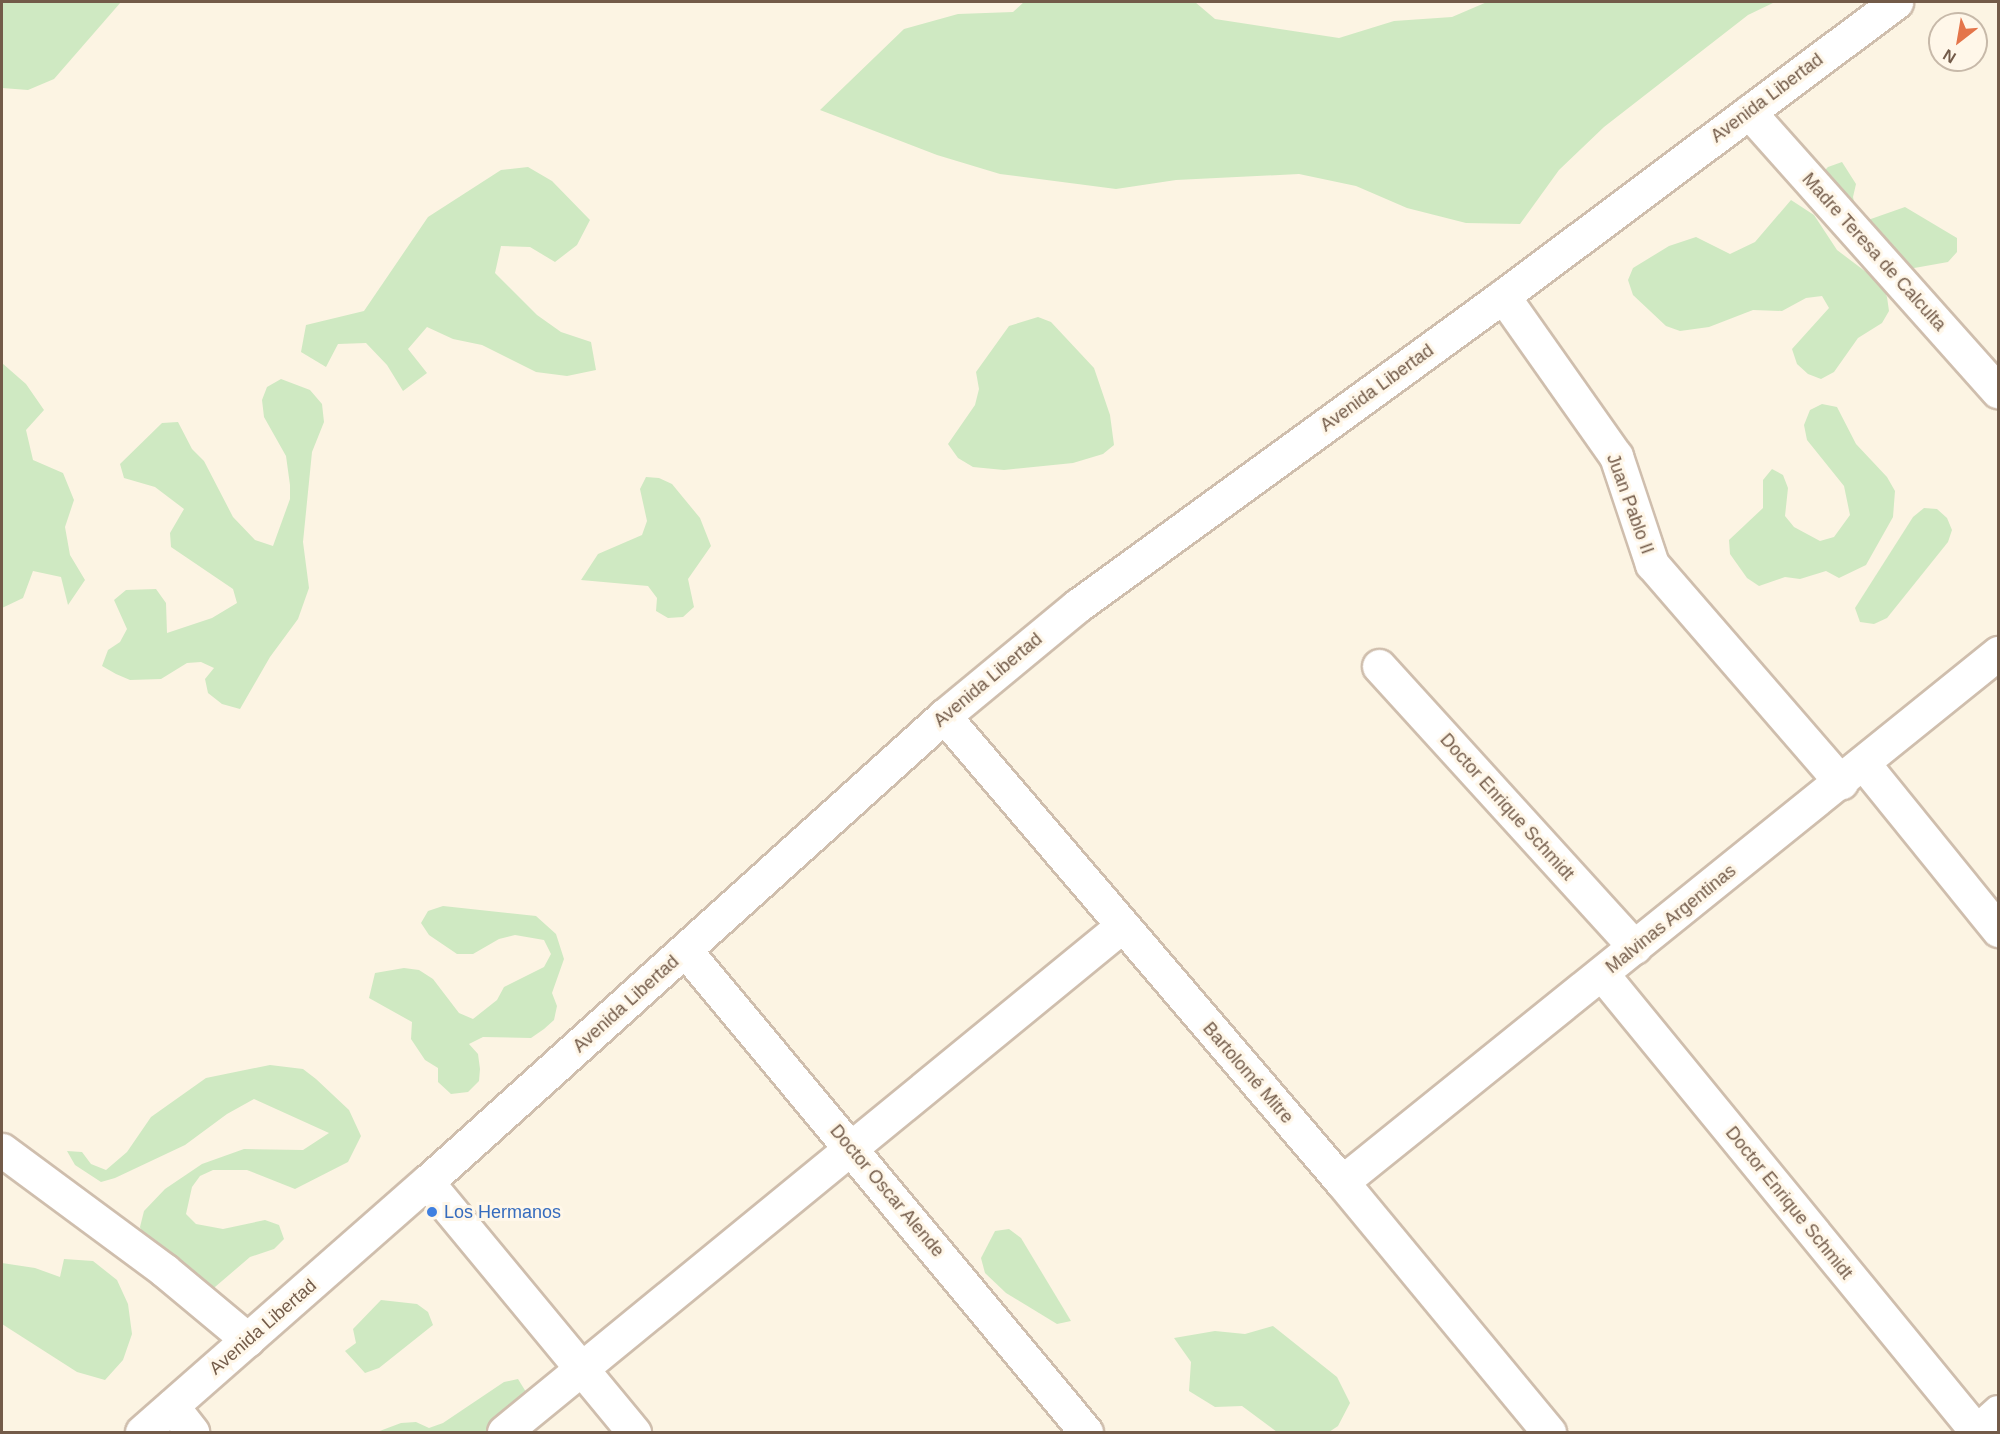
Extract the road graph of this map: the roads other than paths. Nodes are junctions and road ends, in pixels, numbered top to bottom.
1 (1896, 2) edge
2 (1749, 112) junction
3 (1503, 296) junction
4 (1998, 391) edge
5 (1998, 653) edge
6 (1378, 666) dead end
7 (944, 716) junction
8 (1852, 773) junction
9 (1122, 926) junction
10 (1998, 930) edge
11 (1635, 947) junction
12 (685, 950) junction
13 (1602, 974) junction
14 (852, 1148) junction
15 (2, 1150) edge
16 (427, 1182) junction
17 (1342, 1182) junction
18 (248, 1340) junction
19 (581, 1369) junction
20 (172, 1406) junction
21 (1998, 1412) edge
22 (142, 1432) edge
23 (192, 1432) edge
24 (504, 1432) edge
25 (634, 1432) edge
26 (1086, 1432) edge
27 (1550, 1432) edge
28 (1976, 1432) edge

1 - 2 street, Avenida Libertad
2 - 3 street, Avenida Libertad
2 - 4 street, Madre Teresa de Calculta
3 - 7 street, Avenida Libertad
3 - 8 street, Juan Pablo II
5 - 8 street, Malvinas Argentinas
6 - 11 street, Doctor Enrique Schmidt
7 - 9 street, Bartolomé Mitre
7 - 12 street, Avenida Libertad
8 - 10 street, Juan Pablo II
8 - 11 street, Malvinas Argentinas
9 - 14 street
9 - 17 street, Bartolomé Mitre
11 - 13 street, Malvinas Argentinas
12 - 14 street, Doctor Oscar Alende
12 - 16 street, Avenida Libertad
13 - 17 street, Malvinas Argentinas
13 - 28 street, Doctor Enrique Schmidt
14 - 19 street
14 - 26 street, Doctor Oscar Alende
15 - 18 street
16 - 18 street, Avenida Libertad
16 - 19 street
17 - 27 street, Bartolomé Mitre
18 - 20 street, Avenida Libertad
19 - 24 street
19 - 25 street
20 - 22 street, Avenida Libertad
20 - 23 street
21 - 28 street

